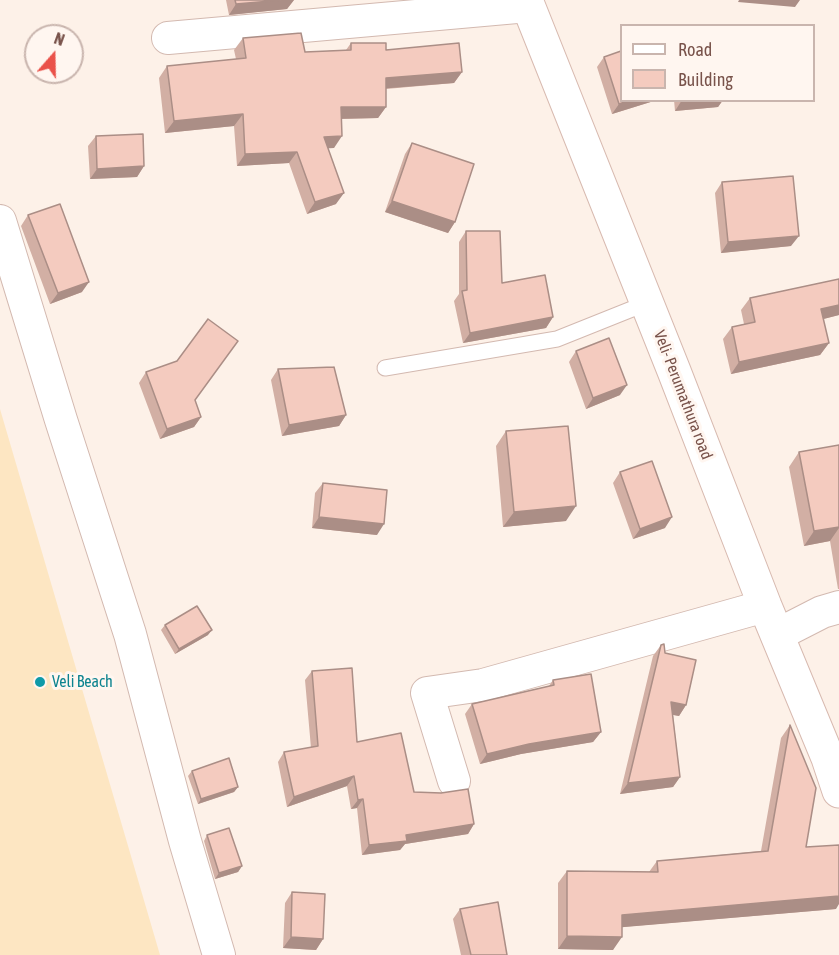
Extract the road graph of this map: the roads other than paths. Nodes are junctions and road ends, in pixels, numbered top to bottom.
1 (527, 3) edge
2 (168, 38) dead end
3 (0, 220) edge
4 (647, 303) junction
5 (385, 368) dead end
6 (839, 607) edge
7 (771, 621) junction
8 (454, 781) dead end
9 (839, 791) edge
10 (219, 955) edge

1 - 2 street
1 - 4 main road, Veli- Perumathura road
3 - 10 street
4 - 5 lane
4 - 7 main road, Veli- Perumathura road
6 - 7 street
7 - 8 street
7 - 9 main road, Veli- Perumathura road

